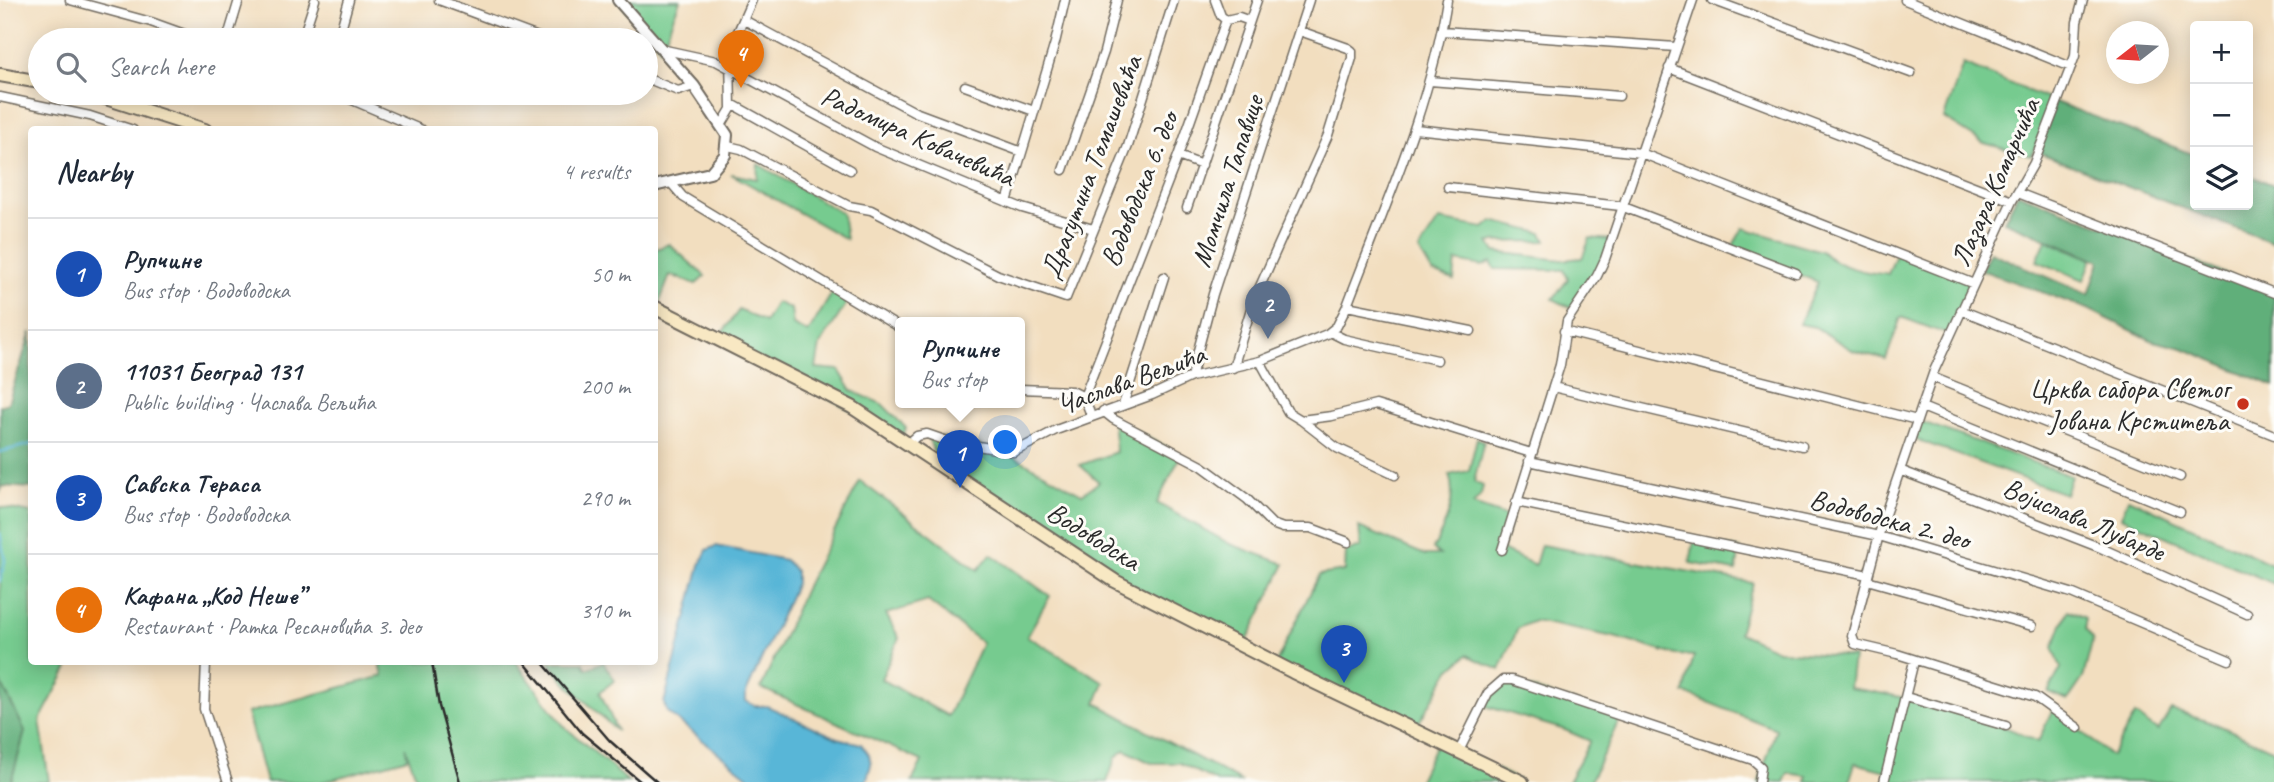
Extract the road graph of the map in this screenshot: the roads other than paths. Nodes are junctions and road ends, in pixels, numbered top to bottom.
1 (70, 0) edge
2 (112, 0) edge
3 (240, 0) edge
4 (314, 0) edge
5 (349, 0) edge
6 (439, 0) edge
7 (618, 0) edge
8 (752, 0) edge
9 (1065, 0) edge
10 (1117, 0) edge
11 (1174, 0) edge
12 (1215, 0) edge
13 (1257, 0) edge
14 (1309, 0) edge
15 (1447, 0) edge
16 (1693, 0) edge
17 (1712, 0) edge
18 (1905, 0) edge
19 (2083, 0) edge
20 (84, 2) edge
21 (109, 9) junction
22 (744, 20) junction
23 (1226, 20) junction
24 (1250, 21) junction
25 (165, 28) edge
26 (231, 28) edge
27 (306, 28) edge
28 (341, 28) edge
29 (514, 28) edge
30 (643, 28) edge
31 (1300, 32) junction
32 (1442, 32) junction
33 (658, 46) edge
34 (1676, 47) junction
35 (661, 49) junction
36 (2071, 67) junction
37 (1669, 68) junction
38 (730, 70) junction
39 (1911, 73) dead end
40 (0, 75) edge
41 (28, 80) edge
42 (1430, 81) junction
43 (658, 83) edge
44 (694, 86) junction
45 (965, 86) dead end
46 (1619, 96) dead end
47 (0, 97) edge
48 (28, 103) edge
49 (732, 104) junction
50 (38, 105) edge
51 (127, 105) edge
52 (364, 105) edge
53 (1034, 111) junction
54 (722, 124) junction
55 (121, 126) edge
56 (193, 126) edge
57 (413, 126) edge
58 (1415, 129) junction
59 (728, 146) junction
60 (1022, 152) junction
61 (1641, 153) junction
62 (1178, 156) junction
63 (1202, 165) junction
64 (850, 170) dead end
65 (1063, 170) dead end
66 (671, 183) junction
67 (658, 185) edge
68 (1448, 187) dead end
69 (2018, 193) junction
70 (2012, 201) junction
71 (1007, 202) junction
72 (1621, 206) junction
73 (1187, 208) dead end
74 (1093, 229) junction
75 (1796, 273) dead end
76 (1164, 277) dead end
77 (1974, 284) junction
78 (2274, 293) edge
79 (1347, 306) junction
80 (658, 309) edge
81 (1961, 310) junction
82 (895, 324) edge
83 (1471, 331) dead end
84 (1564, 331) junction
85 (1331, 332) junction
86 (1437, 359) dead end
87 (1260, 361) junction
88 (1233, 368) junction
89 (1191, 377) junction
90 (1932, 377) junction
91 (1553, 387) junction
92 (1025, 389) edge
93 (1084, 397) junction
94 (1123, 405) junction
95 (1922, 407) junction
96 (1103, 411) junction
97 (1091, 415) junction
98 (1301, 420) junction
99 (1917, 420) junction
100 (2274, 435) edge
101 (910, 442) junction
102 (1802, 446) dead end
103 (1530, 457) junction
104 (1902, 471) junction
105 (1395, 475) dead end
106 (2180, 477) dead end
107 (1516, 502) junction
108 (2180, 512) dead end
109 (1879, 536) junction
110 (1348, 542) dead end
111 (1502, 550) dead end
112 (1867, 578) junction
113 (2247, 614) dead end
114 (2032, 626) dead end
115 (2229, 660) dead end
116 (1914, 661) junction
117 (206, 665) edge
118 (1906, 697) junction
119 (2006, 726) dead end
120 (2078, 728) dead end
121 (1459, 751) junction
122 (228, 782) edge
123 (1522, 782) edge
124 (1759, 782) edge
125 (1884, 782) edge

1 - 20 street
2 - 21 street
3 - 26 street
4 - 27 street
5 - 28 street
6 - 29 street
7 - 30 street
8 - 22 street
9 - 53 street
10 - 65 street
11 - 74 street, Драгутина Томашевића
12 - 23 street
13 - 24 street
14 - 31 street, Момчила Тапавице
15 - 32 street
16 - 34 street
17 - 39 street
18 - 36 street
19 - 36 street, Лазара Комарчића
20 - 21 street
21 - 25 street
22 - 38 street
22 - 60 street
23 - 24 street
23 - 62 street, Водоводска 6. део
24 - 63 street
31 - 88 street
31 - 89 street, Момчила Тапавице
32 - 34 street
32 - 42 street
33 - 35 street
34 - 37 street
35 - 38 street, Радомира Ковачевића
35 - 44 street
36 - 69 street, Лазара Комарчића
37 - 61 street
37 - 70 street
38 - 49 street
38 - 71 street, Радомира Ковачевића
40 - 41 main road
42 - 46 street
42 - 58 street
43 - 44 street
44 - 54 street
45 - 53 street
47 - 48 street
49 - 54 street
49 - 64 street
50 - 55 street
51 - 56 main road
52 - 57 street
53 - 60 street
54 - 59 street
58 - 61 street
58 - 79 street
59 - 66 street
59 - 74 street, Драгутина Томашевића
60 - 71 street
61 - 72 street
61 - 77 street
62 - 63 street
62 - 93 street, Водоводска 6. део
63 - 73 street
66 - 67 street
66 - 82 street
68 - 72 street
69 - 70 street, Лазара Комарчића
69 - 78 street
70 - 77 street, Лазара Комарчића
71 - 74 street, Радомира Ковачевића
72 - 75 street
72 - 84 street
76 - 94 street
77 - 81 street, Лазара Комарчића
79 - 83 street
79 - 85 street
80 - 101 main road, Водоводска
81 - 90 street, Лазара Комарчића
81 - 100 street
84 - 91 street
84 - 99 street
85 - 86 street
85 - 87 street, Часлава Вељића
87 - 88 street, Часлава Вељића
87 - 98 street
88 - 89 street, Часлава Вељића
89 - 94 street, Часлава Вељића
90 - 95 street, Лазара Комарчића
90 - 106 street
91 - 102 street
91 - 103 street
92 - 93 street
93 - 97 street
94 - 96 street, Часлава Вељића
95 - 99 street, Лазара Комарчића
95 - 108 street
96 - 97 street, Часлава Вељића
96 - 110 street
97 - 101 street, Часлава Вељића
98 - 103 street, Водоводска 2. део
98 - 105 street
99 - 104 street, Лазара Комарчића
101 - 121 main road, Водоводска
103 - 107 street
103 - 109 street, Водоводска 2. део
104 - 109 street, Лазара Комарчића
104 - 113 street, Војислава Лубарде
107 - 111 street
107 - 112 street
109 - 112 street, Лазара Комарчића
109 - 115 street, Водоводска 2. део
112 - 114 street
112 - 116 street, Лазара Комарчића
116 - 118 street
116 - 120 street
117 - 122 street
118 - 119 street
118 - 125 street
121 - 123 main road, Водоводска
121 - 124 street

